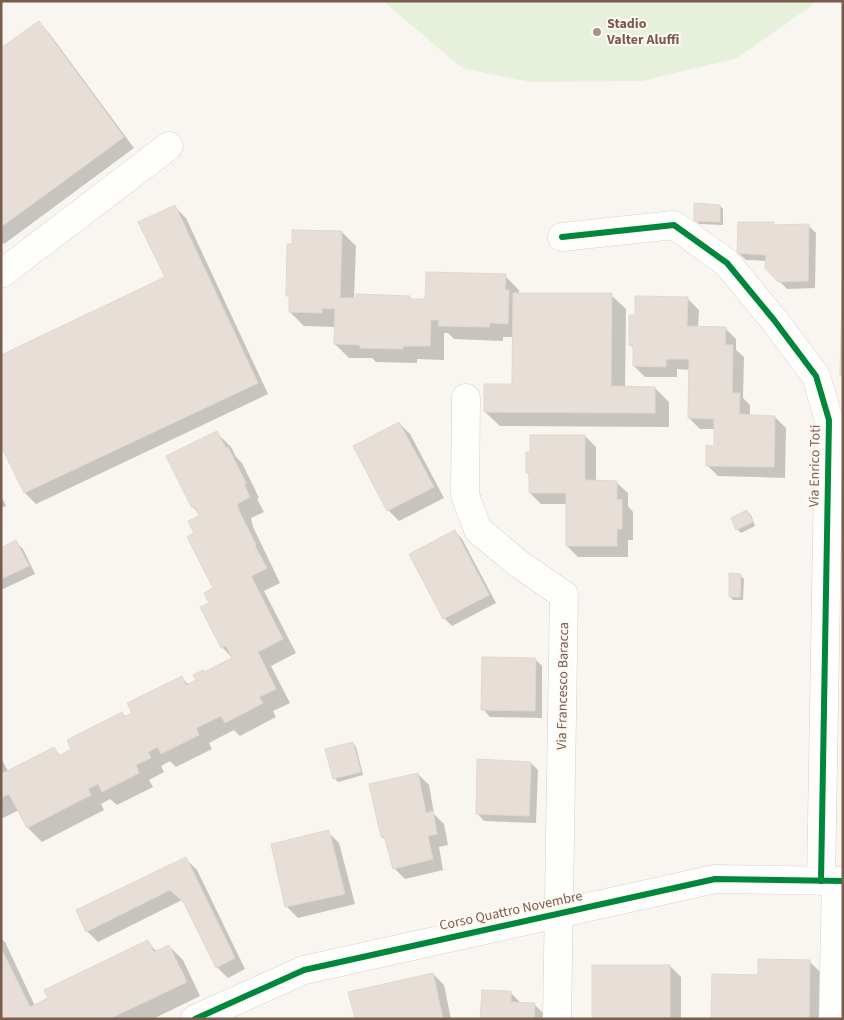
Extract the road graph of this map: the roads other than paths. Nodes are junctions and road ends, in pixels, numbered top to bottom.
1 (168, 146) dead end
2 (562, 237) dead end
3 (1, 274) edge
4 (466, 398) dead end
5 (833, 881) edge
6 (559, 913) junction
7 (195, 1019) edge
8 (557, 1019) edge
9 (834, 1019) edge

1 - 3 street
2 - 5 street, Via Enrico Toti
4 - 6 street, Via Francesco Baracca
5 - 6 street, Corso Quattro Novembre
5 - 9 street, Via Enrico Toti
6 - 7 street, Corso Quattro Novembre
6 - 8 street, Via Francesco Baracca

